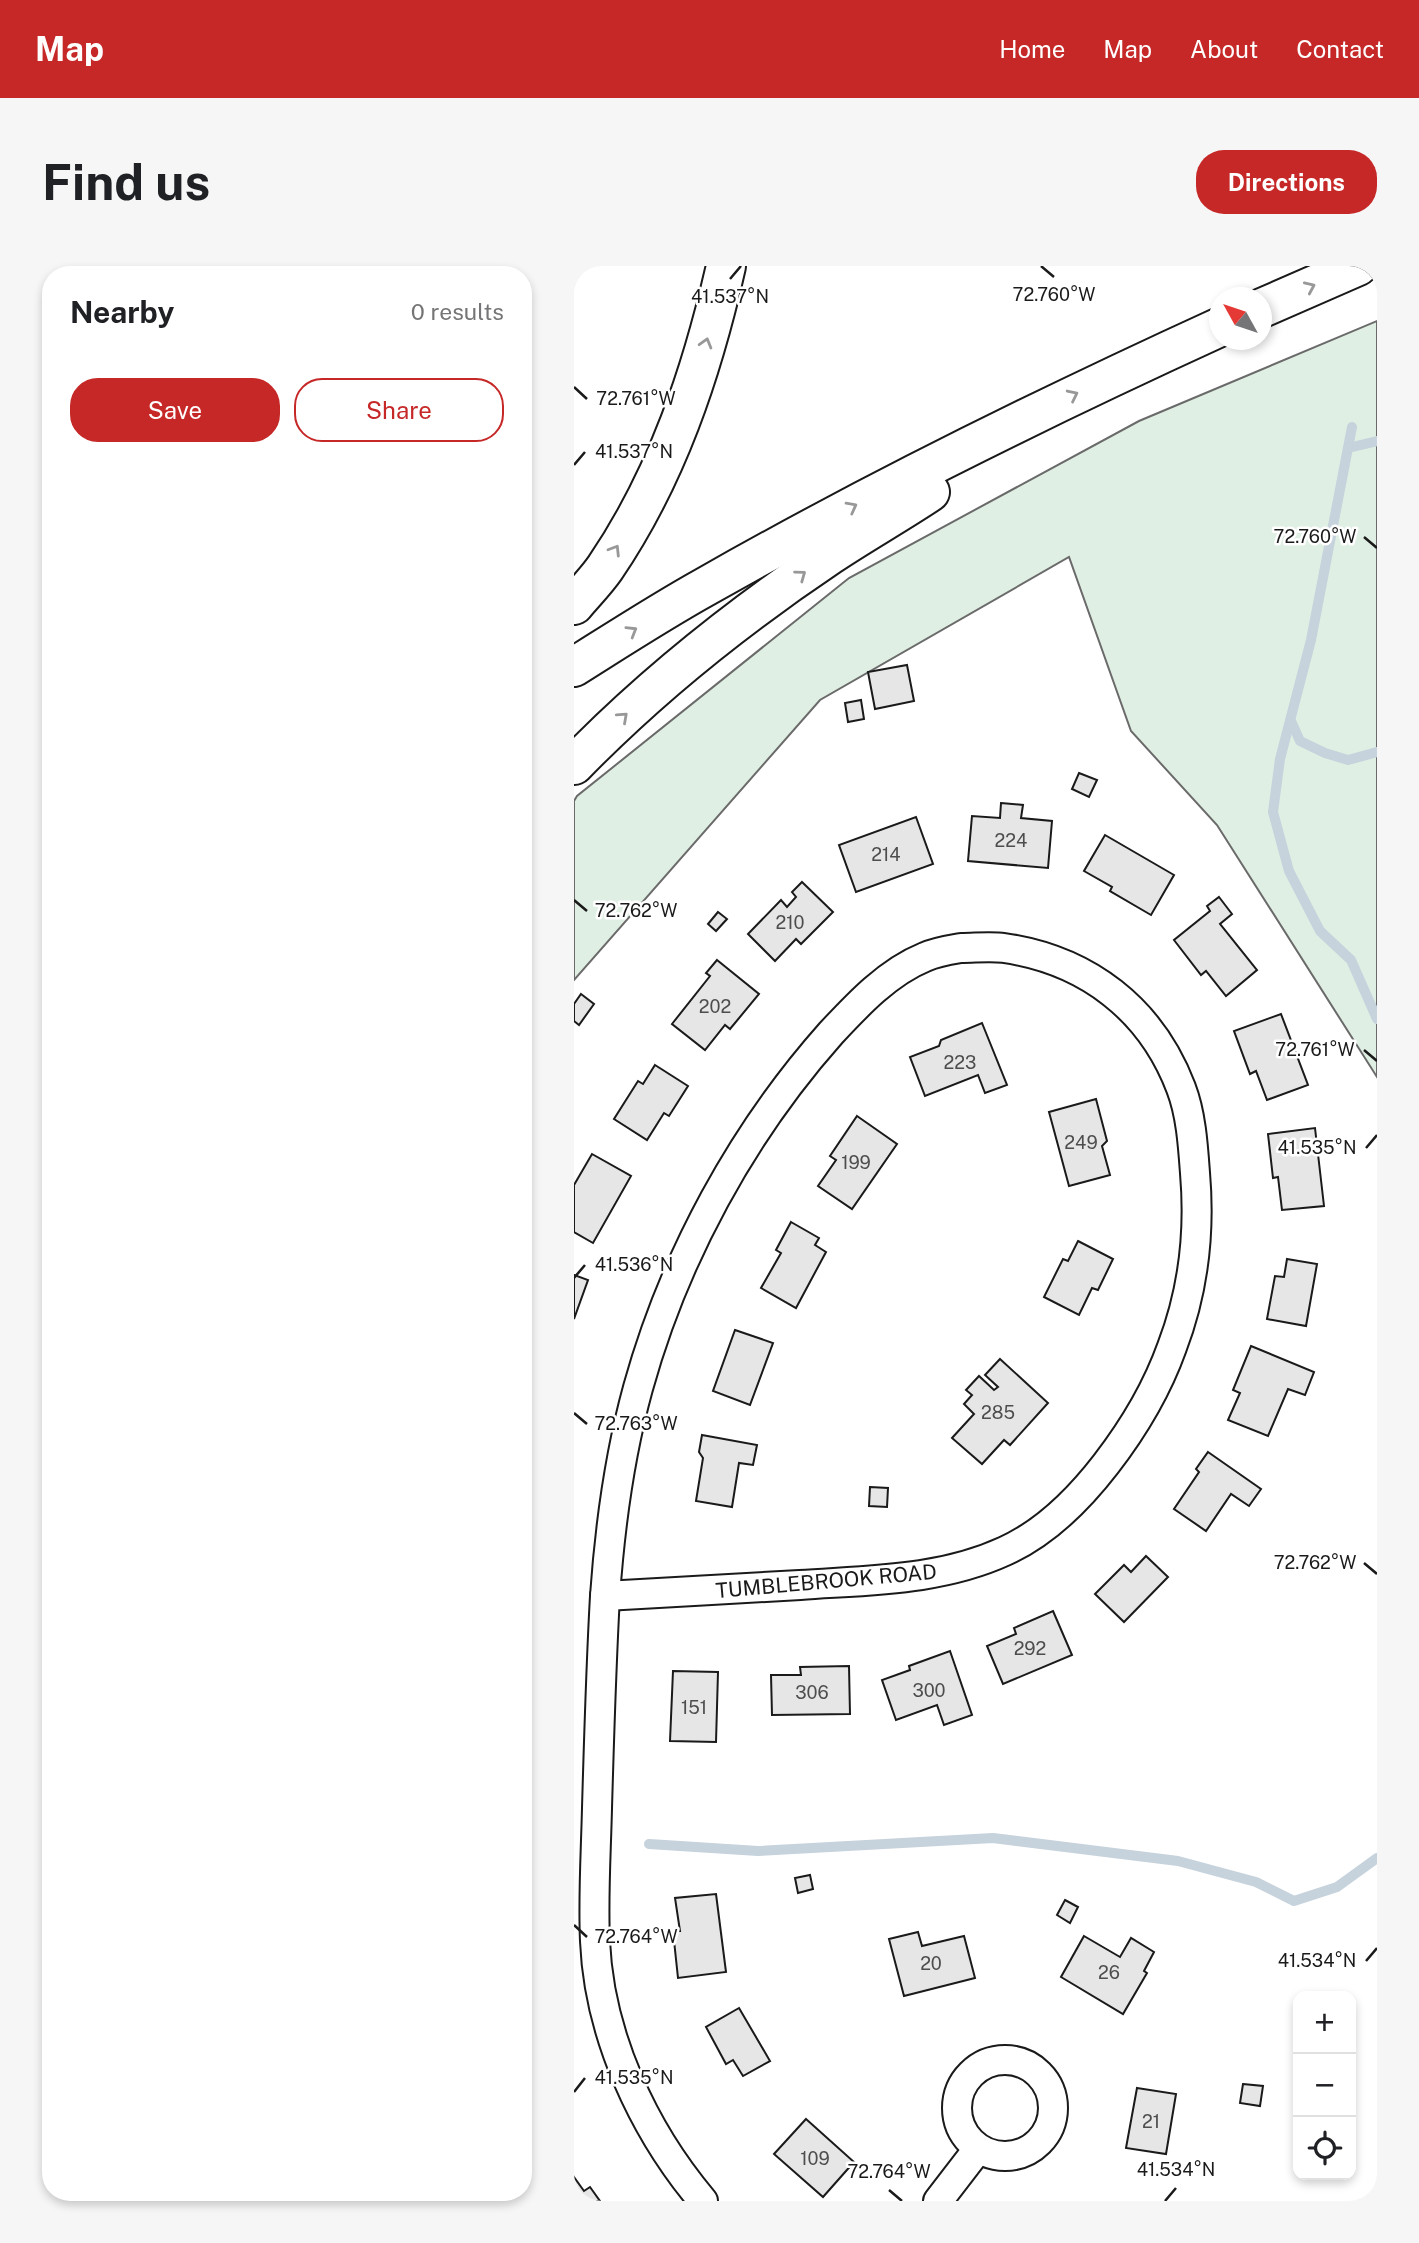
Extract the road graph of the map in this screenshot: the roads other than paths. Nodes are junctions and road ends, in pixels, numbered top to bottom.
1 (726, 266) edge
2 (1358, 266) edge
3 (1272, 304) edge
4 (1209, 332) edge
5 (1012, 425) junction
6 (574, 605) edge
7 (574, 667) edge
8 (574, 765) edge
9 (605, 1596) junction
10 (978, 2149) dead end
11 (703, 2201) edge
12 (938, 2201) edge

6 -> 1 highway
3 -> 2 highway
5 -> 4 highway
7 -> 5 highway
8 -> 5 highway
9 - 9 street, TUMBLEBROOK ROAD
9 - 11 street, TUMBLEBROOK ROAD
10 - 12 street

